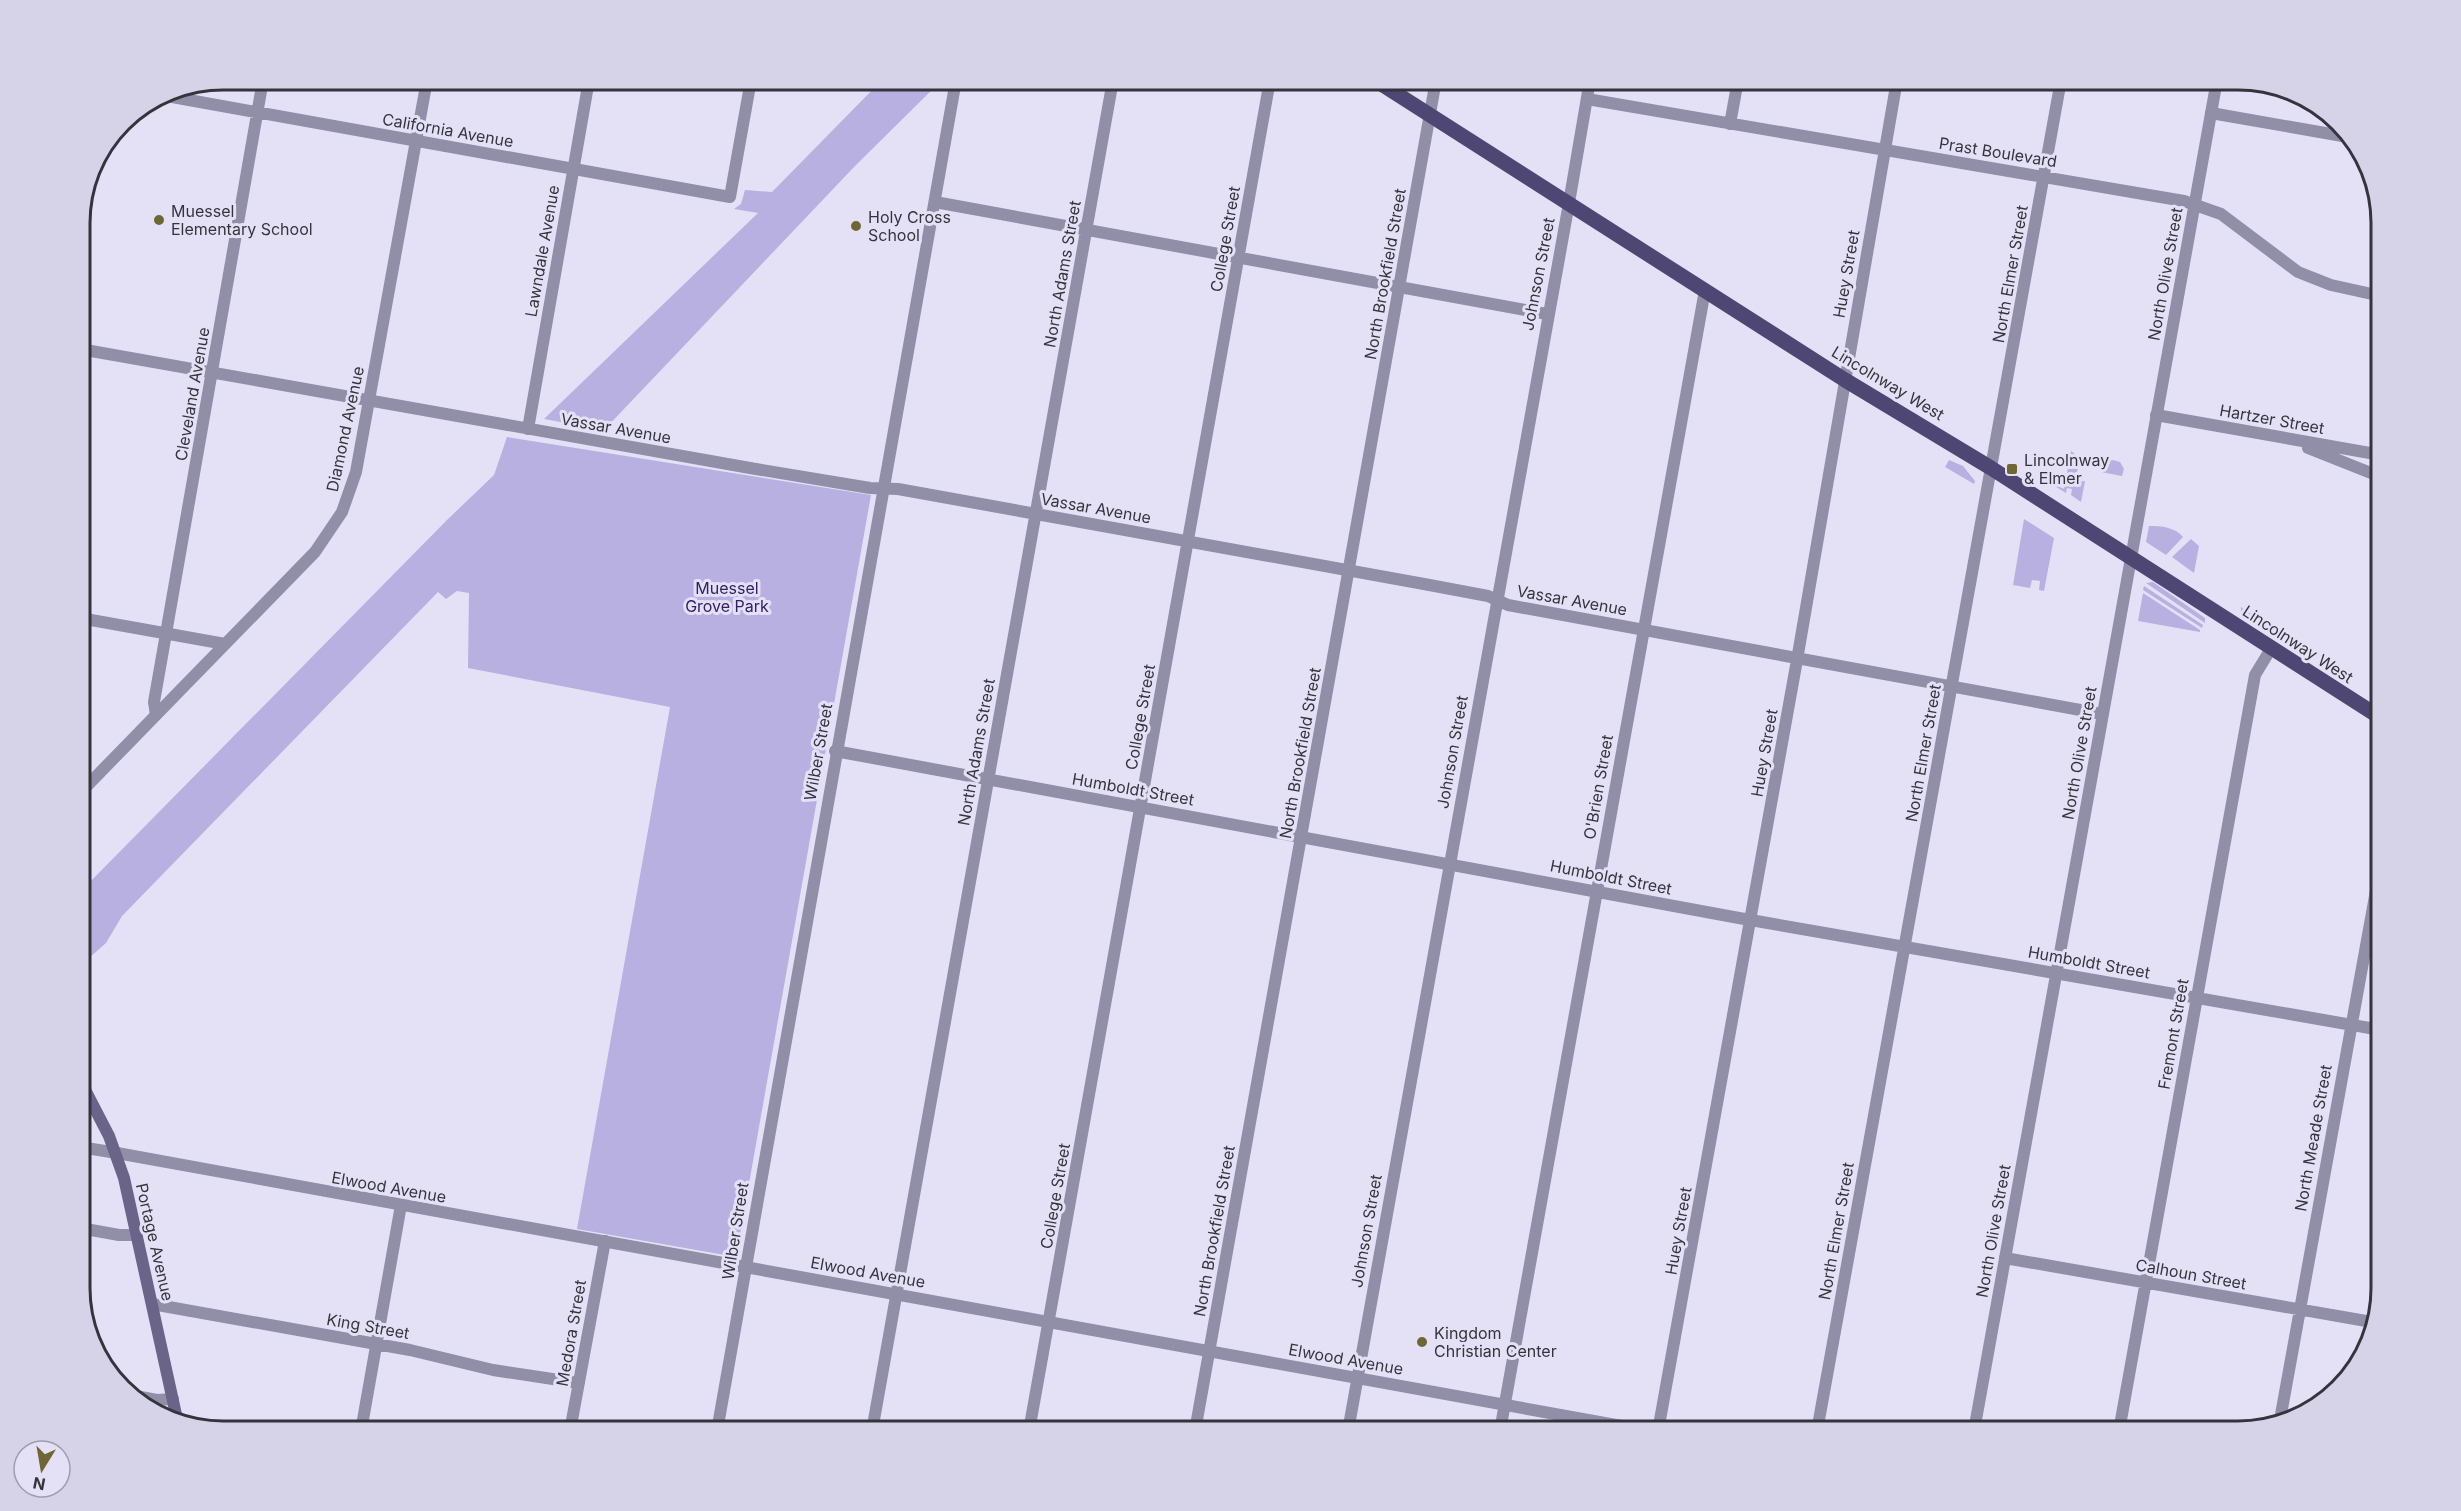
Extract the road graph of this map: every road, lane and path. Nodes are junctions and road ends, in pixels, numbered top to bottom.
1 (261, 90) edge
2 (425, 90) edge
3 (587, 90) edge
4 (749, 90) edge
5 (954, 90) edge
6 (1111, 90) edge
7 (1268, 90) edge
8 (1391, 90) edge
9 (1434, 90) edge
10 (1588, 90) edge
11 (1736, 90) edge
12 (1895, 90) edge
13 (2059, 90) edge
14 (2215, 90) edge
15 (178, 98) edge
16 (1587, 99) junction
17 (2211, 112) junction
18 (258, 113) junction
19 (1430, 115) junction
20 (1730, 124) junction
21 (2338, 135) edge
22 (416, 141) junction
23 (1884, 150) junction
24 (573, 169) junction
25 (2044, 176) junction
26 (935, 202) junction
27 (1569, 203) junction
28 (2194, 204) junction
29 (1087, 230) junction
30 (1238, 257) junction
31 (1400, 287) junction
32 (1705, 290) junction
33 (2371, 294) edge
34 (1548, 314) junction
35 (90, 351) edge
36 (213, 373) junction
37 (1845, 380) junction
38 (370, 401) junction
39 (2156, 414) junction
40 (528, 429) junction
41 (2279, 437) junction
42 (2371, 453) edge
43 (1991, 468) junction
44 (2371, 473) edge
45 (883, 488) junction
46 (1036, 514) junction
47 (1188, 542) junction
48 (2130, 557) junction
49 (1349, 571) junction
50 (1496, 600) junction
51 (90, 620) edge
52 (1643, 630) junction
53 (167, 634) junction
54 (225, 644) junction
55 (2272, 647) junction
56 (1797, 660) junction
57 (1951, 687) junction
58 (2371, 711) edge
59 (2102, 714) junction
60 (156, 715) junction
61 (835, 751) junction
62 (988, 780) junction
63 (90, 783) edge
64 (1141, 807) junction
65 (1301, 836) junction
66 (1449, 864) junction
67 (1596, 890) junction
68 (2371, 915) edge
69 (1750, 920) junction
70 (1904, 946) junction
71 (2056, 973) junction
72 (2197, 998) junction
73 (2350, 1025) junction
74 (2371, 1028) edge
75 (90, 1100) edge
76 (90, 1149) edge
77 (117, 1153) junction
78 (401, 1205) junction
79 (90, 1230) edge
80 (137, 1235) junction
81 (605, 1240) junction
82 (2005, 1258) junction
83 (746, 1267) junction
84 (2146, 1282) junction
85 (897, 1294) junction
86 (152, 1304) junction
87 (2299, 1309) junction
88 (2366, 1321) edge
89 (1049, 1322) junction
90 (376, 1345) junction
91 (1210, 1351) junction
92 (1358, 1378) junction
93 (579, 1383) junction
94 (151, 1399) edge
95 (173, 1400) junction
96 (1504, 1404) junction
97 (176, 1412) edge
98 (2281, 1413) edge
99 (363, 1421) edge
100 (572, 1421) edge
101 (719, 1421) edge
102 (874, 1421) edge
103 (1031, 1421) edge
104 (1197, 1421) edge
105 (1350, 1421) edge
106 (1501, 1421) edge
107 (1595, 1421) edge
108 (1660, 1421) edge
109 (1819, 1421) edge
110 (1976, 1421) edge
111 (2121, 1421) edge

1 - 18 street, Cleveland Avenue
2 - 22 street, Diamond Avenue
3 - 24 street, Lawndale Avenue
4 - 24 street, California Avenue
5 - 26 street, Wilber Street
6 - 29 street, North Adams Street
7 - 30 street, College Street
8 - 19 main road, Lincolnway West
9 - 19 street, North Brookfield Street
10 - 16 street, Johnson Street
11 - 20 street
12 - 23 street, Huey Street
13 - 25 street, North Elmer Street
14 - 17 street, North Olive Street
15 - 18 street, California Avenue
16 - 20 street, Prast Boulevard
16 - 27 street, Johnson Street
17 - 21 street
17 - 28 street, North Olive Street
18 - 22 street, California Avenue
18 - 36 street, Cleveland Avenue
19 - 27 main road, Lincolnway West
19 - 31 street, North Brookfield Street
20 - 23 street, Prast Boulevard
22 - 24 street, California Avenue
22 - 38 street, Diamond Avenue
23 - 25 street, Prast Boulevard
23 - 37 street, Huey Street
24 - 40 street, Lawndale Avenue
25 - 28 street, Prast Boulevard
25 - 43 street, North Elmer Street
26 - 29 street
26 - 45 street, Wilber Street
27 - 32 main road, Lincolnway West
27 - 34 street, Johnson Street
28 - 33 street, Prast Boulevard
28 - 39 street, North Olive Street
29 - 30 street
29 - 46 street, North Adams Street
30 - 31 street
30 - 47 street, College Street
31 - 34 street
31 - 49 street, North Brookfield Street
32 - 37 main road, Lincolnway West
32 - 52 street, O'Brien Street
34 - 50 street, Johnson Street
35 - 36 street, Vassar Avenue
36 - 38 street, Vassar Avenue
36 - 53 street, Cleveland Avenue
37 - 43 main road, Lincolnway West
37 - 56 street, Huey Street
38 - 40 street, Vassar Avenue
38 - 54 street, Diamond Avenue
39 - 41 street, Hartzer Street
39 - 48 street, North Olive Street
40 - 45 street, Vassar Avenue
41 - 42 street, Hartzer Street
41 - 44 street
43 - 48 main road, Lincolnway West
43 - 57 street, North Elmer Street
45 - 46 street, Vassar Avenue
45 - 61 street, Wilber Street
46 - 47 street, Vassar Avenue
46 - 62 street, North Adams Street
47 - 49 street, Vassar Avenue
47 - 64 street, College Street
48 - 55 main road, Lincolnway West
48 - 59 street, North Olive Street
49 - 50 street, Vassar Avenue
49 - 65 street, North Brookfield Street
50 - 52 street, Vassar Avenue
50 - 66 street, Johnson Street
51 - 53 street
52 - 56 street, Vassar Avenue
52 - 67 street, O'Brien Street
53 - 54 street
53 - 60 street, Cleveland Avenue
54 - 60 street, Diamond Avenue
55 - 58 main road, Lincolnway West
55 - 72 street, Fremont Street
56 - 57 street, Vassar Avenue
56 - 69 street, Huey Street
57 - 59 street, Vassar Avenue
57 - 70 street, North Elmer Street
59 - 71 street, North Olive Street
60 - 63 street, Diamond Avenue
61 - 62 street, Humboldt Street
61 - 83 street, Wilber Street
62 - 64 street, Humboldt Street
62 - 85 street, North Adams Street
64 - 65 street, Humboldt Street
64 - 89 street, College Street
65 - 66 street, Humboldt Street
65 - 91 street, North Brookfield Street
66 - 67 street, Humboldt Street
66 - 92 street, Johnson Street
67 - 69 street, Humboldt Street
67 - 96 street, O'Brien Street
68 - 73 street, North Meade Street
69 - 70 street, Humboldt Street
69 - 108 street, Huey Street
70 - 71 street, Humboldt Street
70 - 109 street, North Elmer Street
71 - 72 street, Humboldt Street
71 - 82 street, North Olive Street
72 - 73 street, Humboldt Street
72 - 84 street, Fremont Street
73 - 74 street, Humboldt Street
73 - 87 street, North Meade Street
75 - 77 main road, Portage Avenue
76 - 77 street, Elwood Avenue
77 - 78 street, Elwood Avenue
77 - 80 main road, Portage Avenue
78 - 81 street, Elwood Avenue
78 - 90 street
79 - 80 street
80 - 86 main road, Portage Avenue
81 - 83 street, Elwood Avenue
81 - 93 street, Medora Street
82 - 84 street, Calhoun Street
82 - 110 street, North Olive Street
83 - 85 street, Elwood Avenue
83 - 101 street, Wilber Street
84 - 87 street, Calhoun Street
84 - 111 street, Fremont Street
85 - 89 street, Elwood Avenue
85 - 102 street, North Adams Street
86 - 90 street, King Street
86 - 95 main road, Portage Avenue
87 - 88 street, Calhoun Street
87 - 98 street, North Meade Street
89 - 91 street, Elwood Avenue
89 - 103 street, College Street
90 - 93 street, King Street
90 - 99 street
91 - 92 street, Elwood Avenue
91 - 104 street, North Brookfield Street
92 - 96 street, Elwood Avenue
92 - 105 street, Johnson Street
93 - 100 street, Medora Street
94 - 95 street
95 - 97 main road, Portage Avenue
96 - 106 street, O'Brien Street
96 - 107 street, Elwood Avenue

